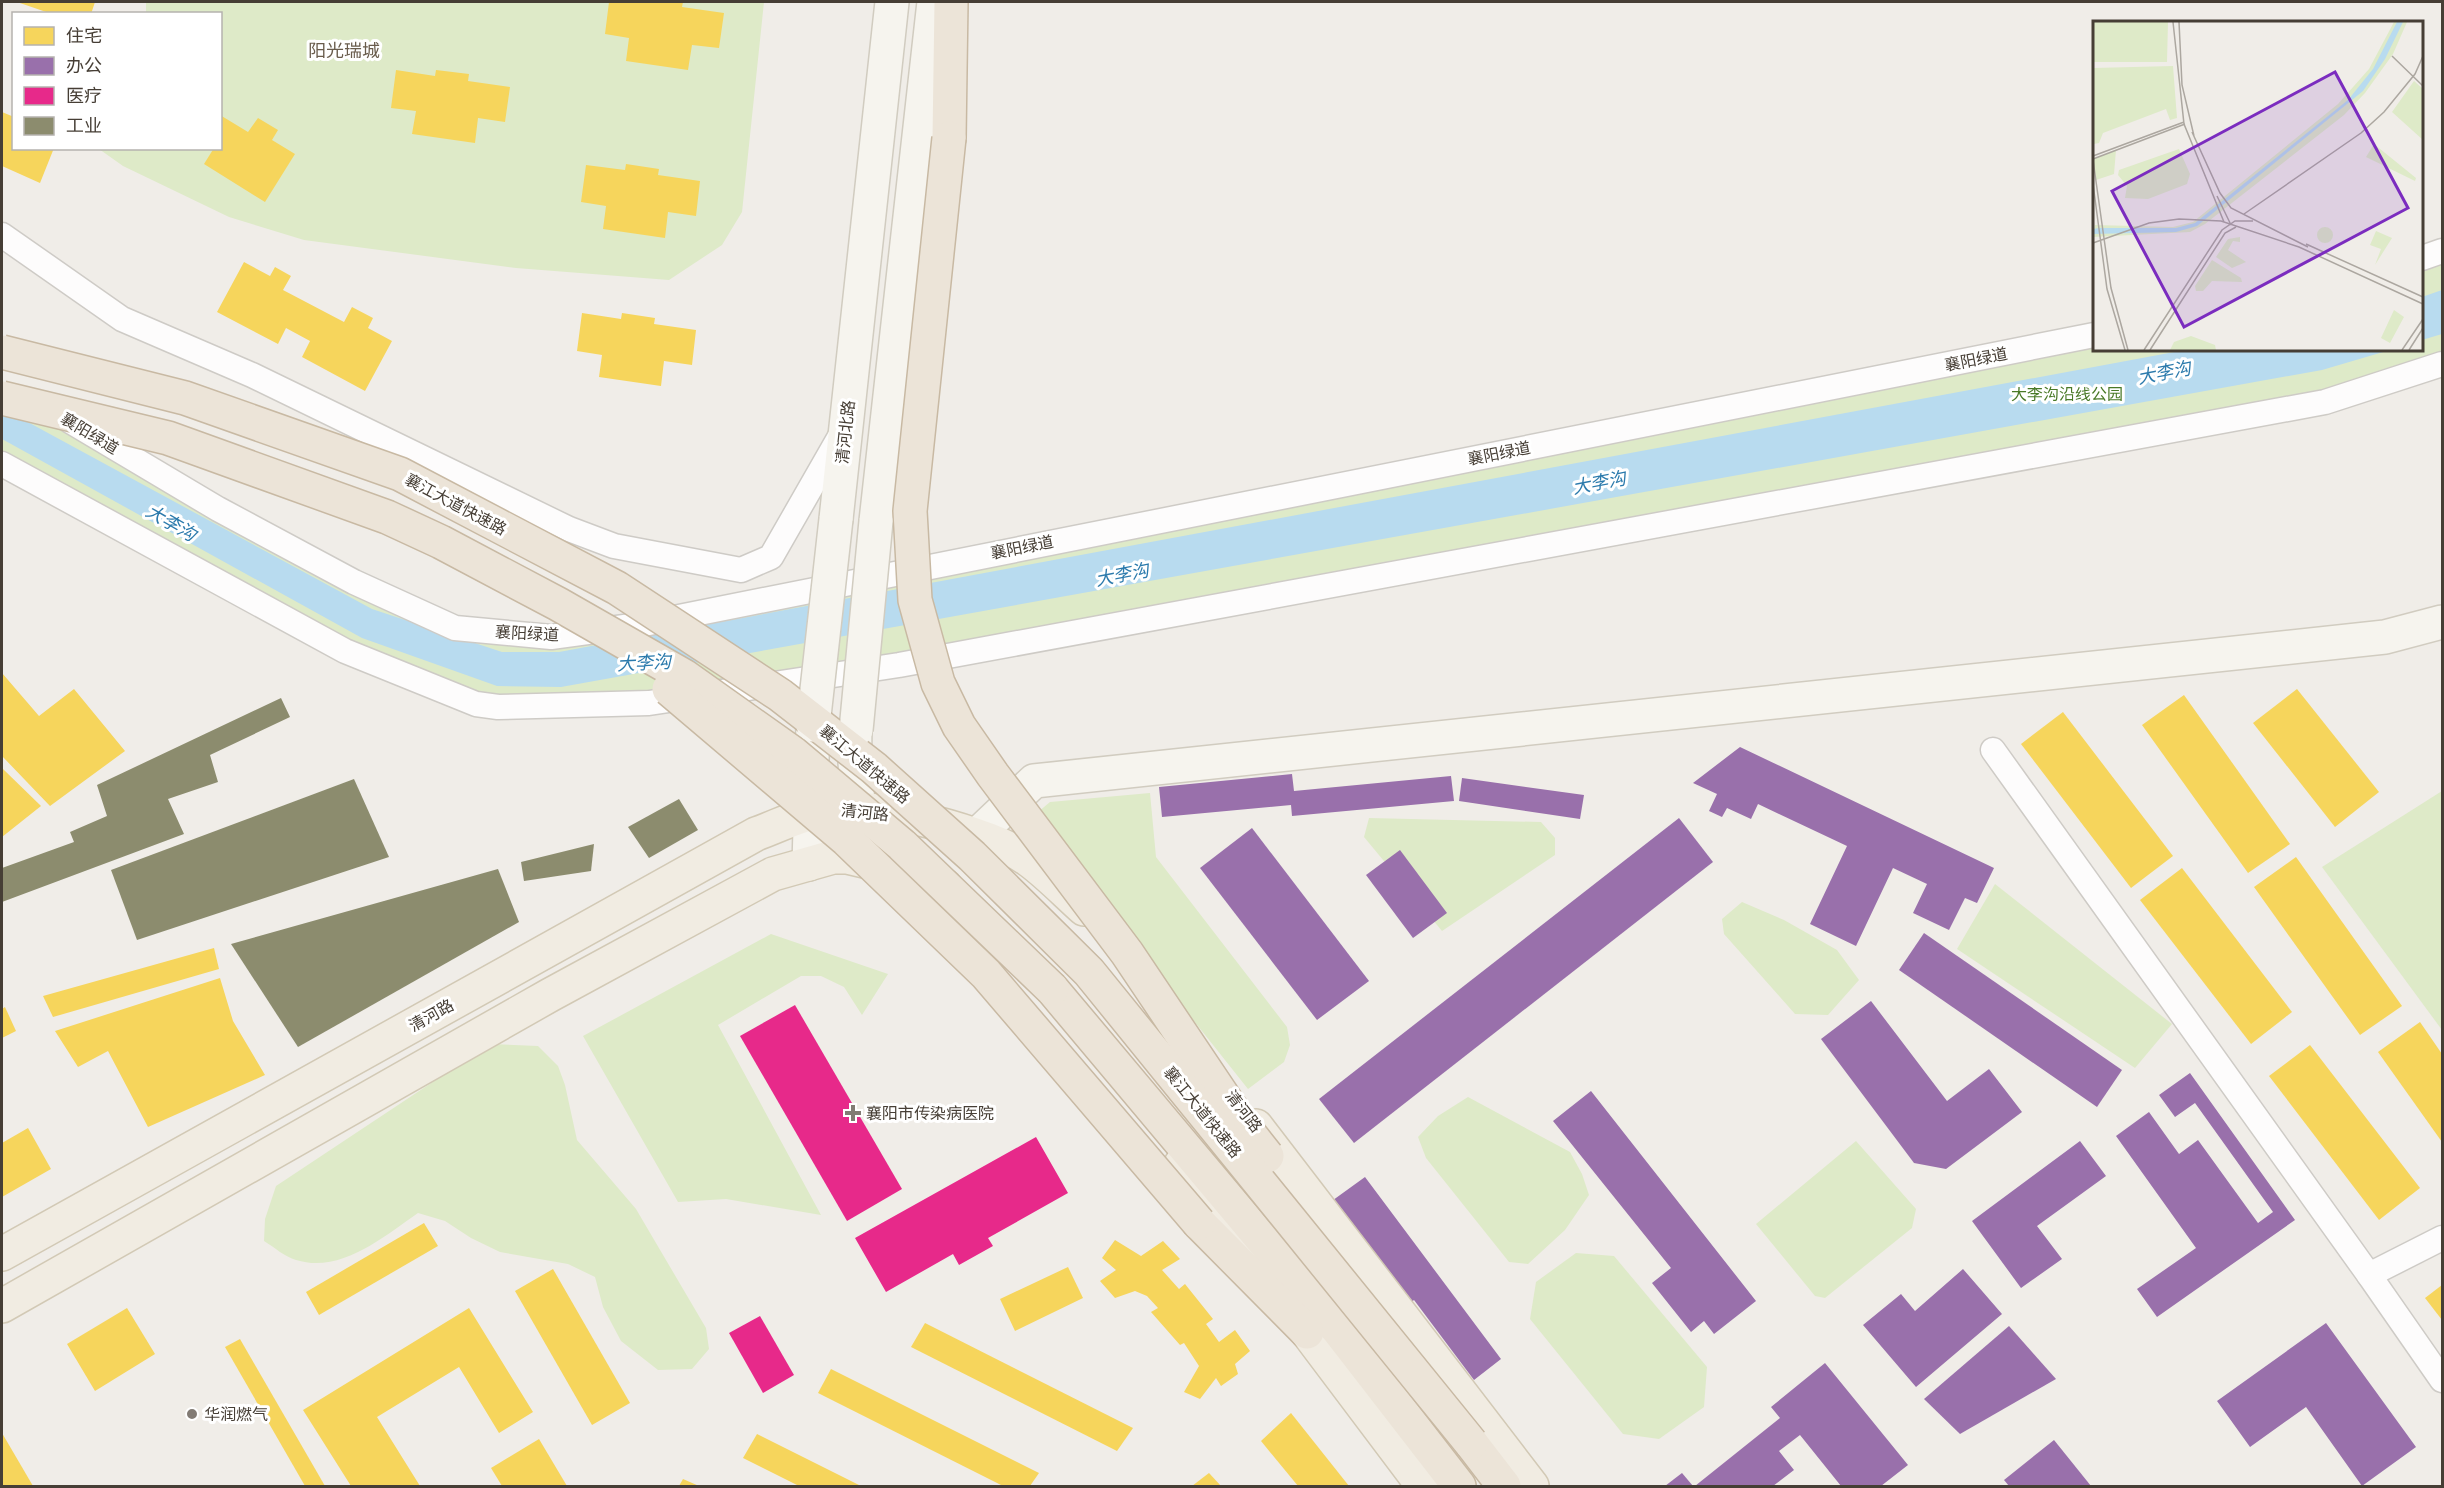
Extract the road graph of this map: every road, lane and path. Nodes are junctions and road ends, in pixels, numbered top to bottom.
1 (892, 2) edge
2 (934, 2) edge
3 (951, 2) edge
4 (2, 235) edge
5 (2442, 251) edge
6 (2423, 257) edge
7 (2093, 335) edge
8 (2, 352) edge
9 (2442, 364) edge
10 (2, 381) edge
11 (2, 398) edge
12 (846, 427) junction
13 (2, 464) edge
14 (441, 542) junction
15 (2442, 622) edge
16 (1993, 750) dead end
17 (858, 810) junction
18 (812, 813) junction
19 (978, 834) junction
20 (869, 862) junction
21 (809, 864) junction
22 (2442, 1239) edge
23 (2, 1254) edge
24 (2369, 1275) junction
25 (2, 1306) edge
26 (1306, 1332) junction
27 (2442, 1380) edge
28 (1471, 1443) junction
29 (1423, 1486) edge
30 (1459, 1486) edge
31 (1504, 1486) edge
32 (1532, 1486) edge

1 - 12 main road, 清河北路
2 - 17 main road, bridge
3 - 28 highway, bridge
4 - 12 street
5 - 6 street
7 - 10 street, 襄阳绿道
8 - 28 highway, 襄江大道快速路, bridge
9 - 13 street
11 - 14 highway, bridge
12 - 18 main road, 清河北路, bridge
14 - 26 highway, bridge
14 - 30 highway, bridge
15 - 19 main road
16 - 24 street
17 - 18 main road, 清河路
17 - 19 main road, 清河路
17 - 20 main road
18 - 21 main road, 清河北路
18 - 23 main road, 清河路
19 - 32 main road, 清河路
20 - 21 main road
20 - 26 main road
21 - 25 main road
22 - 24 street
24 - 27 street
26 - 29 main road
28 - 31 highway, 襄江大道快速路

